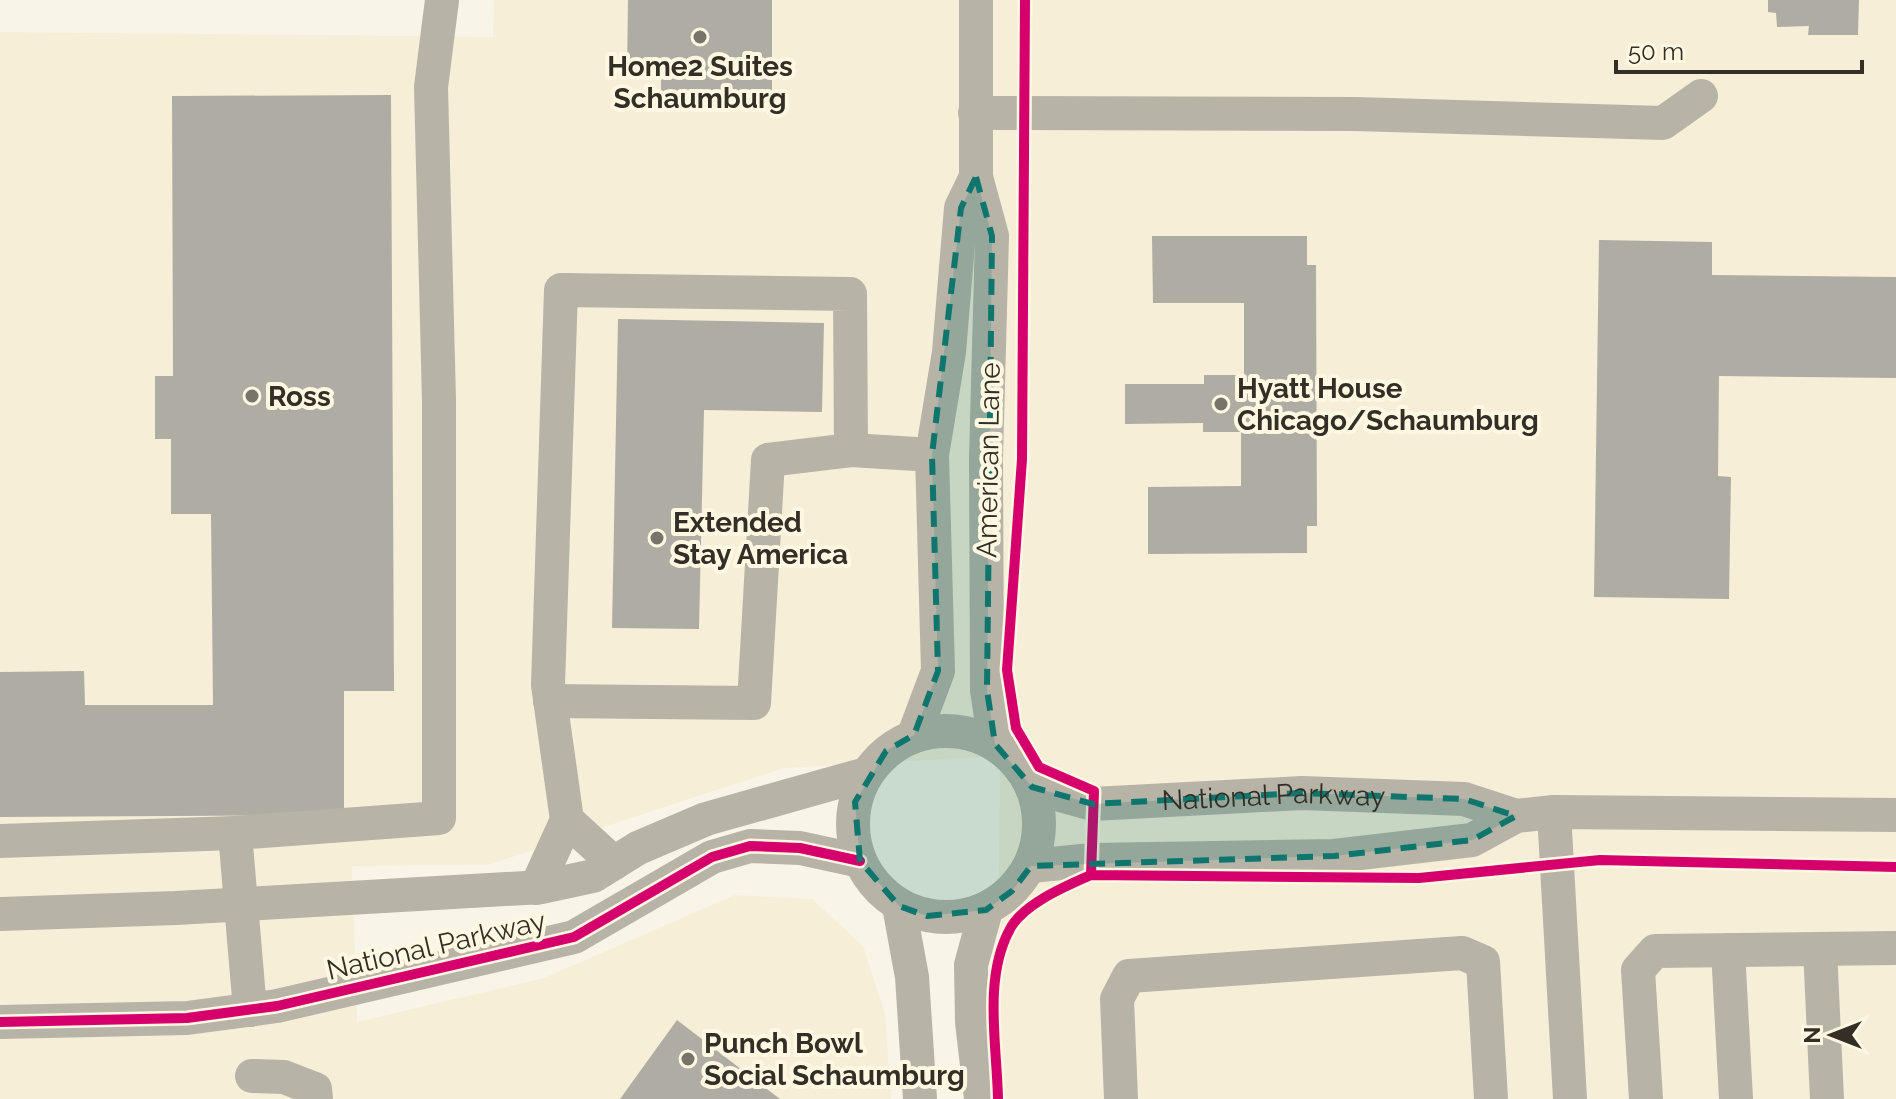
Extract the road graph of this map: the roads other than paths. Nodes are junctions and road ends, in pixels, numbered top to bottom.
1 (442, 0) edge
2 (976, 0) edge
3 (1701, 96) dead end
4 (975, 113) junction
5 (976, 177) junction
6 (851, 450) junction
7 (932, 455) junction
8 (550, 701) junction
9 (914, 735) junction
10 (995, 744) junction
11 (866, 774) junction
12 (1032, 787) junction
13 (1554, 812) junction
14 (1896, 815) edge
15 (1516, 816) junction
16 (567, 820) junction
17 (235, 833) junction
18 (0, 841) edge
19 (860, 861) junction
20 (614, 863) junction
21 (1031, 866) junction
22 (536, 888) junction
23 (240, 905) junction
24 (899, 906) junction
25 (986, 910) junction
26 (0, 914) edge
27 (1896, 948) edge
28 (1820, 949) junction
29 (1728, 950) junction
30 (250, 1010) junction
31 (0, 1022) edge
32 (252, 1076) dead end
33 (316, 1099) edge
34 (920, 1099) edge
35 (981, 1099) edge
36 (1121, 1099) edge
37 (1491, 1099) edge
38 (1570, 1099) edge
39 (1646, 1099) edge
40 (1736, 1099) edge
41 (1827, 1099) edge

1 - 17 street
2 - 4 street, American Lane
3 - 4 street
4 - 5 street, American Lane
5 - 7 street, American Lane
5 - 10 street, American Lane
6 - 7 street
6 - 8 street
6 - 8 street
7 - 9 street, American Lane
8 - 16 street
9 - 10 street
9 - 11 street
10 - 12 street
11 - 19 street
11 - 20 street, National Parkway
12 - 15 street, National Parkway
12 - 21 street
13 - 14 street, National Parkway
13 - 15 street, National Parkway
13 - 38 street
15 - 21 street, National Parkway
16 - 20 street
16 - 22 street
17 - 18 street
17 - 23 street
19 - 24 street
19 - 30 street, National Parkway
20 - 22 street, National Parkway
21 - 25 street
22 - 23 street, National Parkway
23 - 26 street, National Parkway
23 - 30 street
24 - 25 street
24 - 34 street
25 - 35 street
27 - 28 street
28 - 29 street
28 - 41 street
29 - 39 street
29 - 40 street
30 - 31 street, National Parkway
32 - 33 street
36 - 37 street

